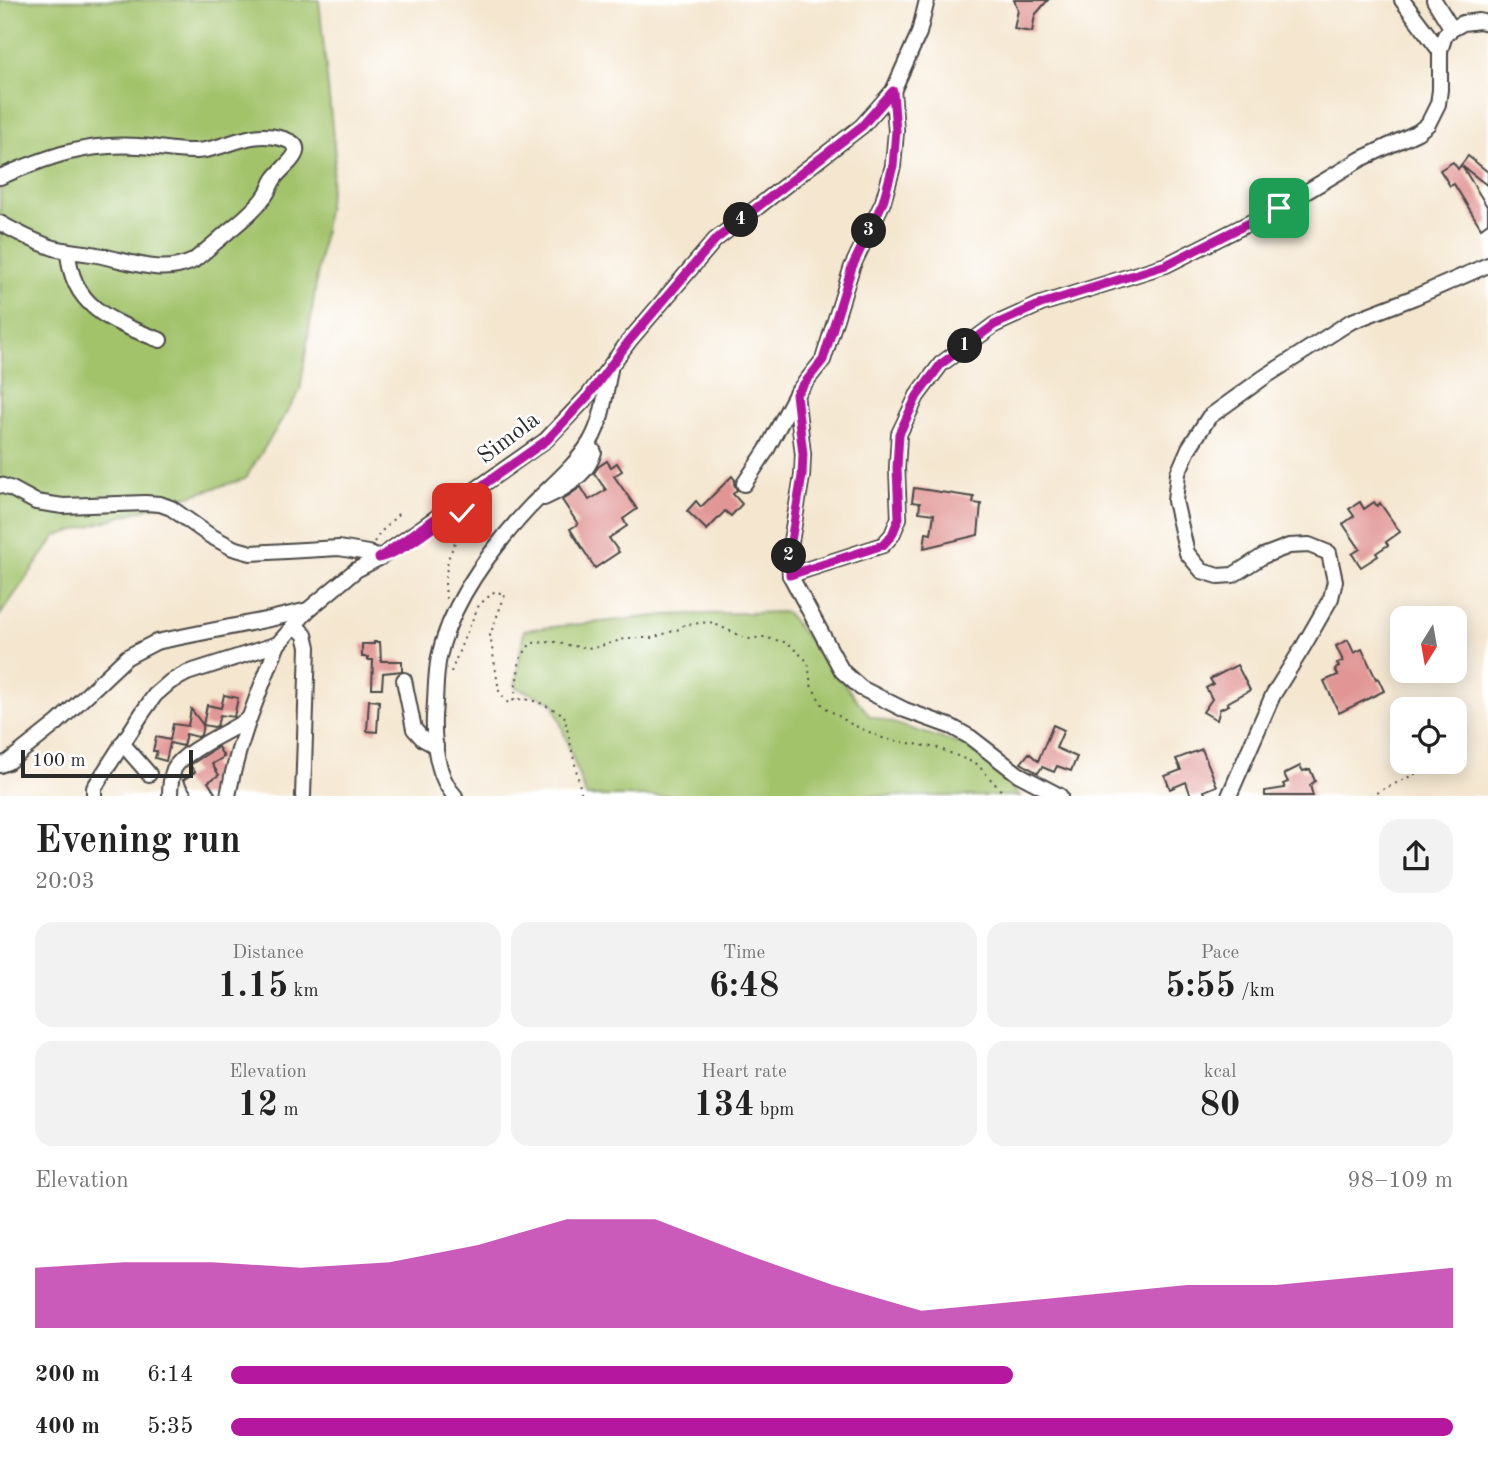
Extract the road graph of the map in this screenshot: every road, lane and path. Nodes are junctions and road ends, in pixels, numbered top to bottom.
1 (927, 0) edge
2 (1402, 0) edge
3 (1433, 0) edge
4 (1488, 23) edge
5 (1452, 29) junction
6 (1440, 51) junction
7 (893, 91) junction
8 (0, 177) edge
9 (0, 223) edge
10 (68, 251) junction
11 (1488, 265) edge
12 (160, 340) dead end
13 (611, 365) junction
14 (796, 394) junction
15 (744, 484) dead end
16 (0, 485) edge
17 (0, 498) edge
18 (26, 498) junction
19 (401, 511) dead end
20 (458, 512) dead end
21 (374, 555) junction
22 (790, 575) junction
23 (446, 607) dead end
24 (308, 610) junction
25 (295, 625) junction
26 (278, 643) junction
27 (437, 671) junction
28 (404, 680) dead end
29 (514, 700) junction
30 (247, 720) junction
31 (122, 743) junction
32 (436, 746) junction
33 (0, 765) edge
34 (149, 774) dead end
35 (1415, 774) edge
36 (92, 793) edge
37 (170, 796) edge
38 (228, 796) edge
39 (303, 796) edge
40 (455, 796) edge
41 (582, 796) edge
42 (1006, 796) edge
43 (1060, 796) edge
44 (1229, 796) edge
45 (1370, 796) edge

1 - 7 street, Simola
2 - 6 street
3 - 5 street
4 - 5 street
5 - 6 street
6 - 22 street
7 - 13 street, Simola
7 - 14 street
8 - 10 street
9 - 10 street
10 - 12 street
11 - 44 street
13 - 21 street, Simola
13 - 27 street
14 - 15 street
14 - 22 street
16 - 18 street
17 - 18 street
18 - 21 street
19 - 21 path
20 - 23 path
21 - 24 street, Simola
22 - 43 street
24 - 25 street
24 - 33 street, Simola
25 - 26 street
25 - 39 street
26 - 30 street
26 - 31 street
27 - 29 path
27 - 32 street
28 - 32 street
29 - 41 path
29 - 42 path
30 - 37 street
30 - 38 street
31 - 34 street
31 - 36 street
32 - 40 street
35 - 45 path

